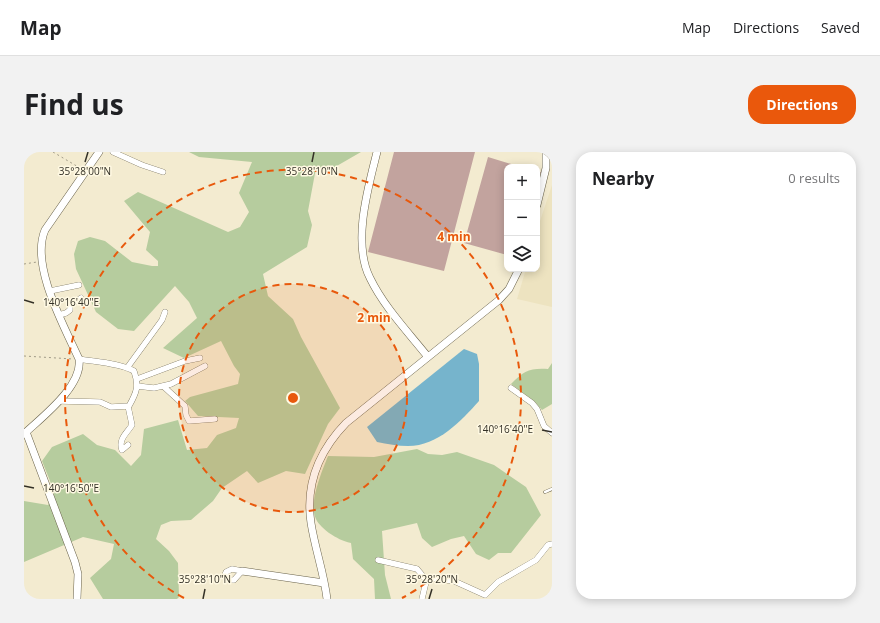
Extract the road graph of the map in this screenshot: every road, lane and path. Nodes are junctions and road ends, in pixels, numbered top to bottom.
1 (53, 152) edge
2 (99, 152) edge
3 (113, 152) edge
4 (377, 152) edge
5 (546, 152) edge
6 (85, 171) junction
7 (163, 172) dead end
8 (538, 200) edge
9 (41, 261) junction
10 (24, 264) edge
11 (517, 272) edge
12 (79, 285) dead end
13 (50, 291) junction
14 (81, 298) dead end
15 (165, 312) dead end
16 (59, 315) junction
17 (24, 356) edge
18 (428, 357) junction
19 (200, 358) dead end
20 (79, 359) junction
21 (205, 366) dead end
22 (127, 368) junction
23 (137, 379) junction
24 (137, 386) junction
25 (163, 386) junction
26 (511, 388) dead end
27 (59, 402) junction
28 (128, 406) junction
29 (215, 419) dead end
30 (25, 433) edge
31 (552, 433) edge
32 (128, 445) dead end
33 (552, 489) edge
34 (545, 492) dead end
35 (552, 544) edge
36 (378, 560) dead end
37 (242, 571) dead end
38 (427, 581) junction
39 (324, 583) junction
40 (486, 597) edge
41 (78, 599) edge
42 (327, 599) edge
43 (422, 599) edge

1 - 6 path
2 - 6 street
3 - 7 street
4 - 18 street
5 - 8 street
6 - 9 street
9 - 10 path
9 - 13 street
11 - 18 street
12 - 13 street
13 - 16 street
14 - 16 street
15 - 22 street
16 - 20 street
17 - 20 path
18 - 39 street
19 - 23 street
20 - 22 street
20 - 27 street
21 - 25 street
22 - 23 street
23 - 24 street
24 - 25 street
24 - 28 street
25 - 29 street
26 - 31 street
27 - 28 street
27 - 30 street
28 - 32 street
30 - 41 street
33 - 34 lane
35 - 40 street
36 - 38 street
37 - 39 street
38 - 40 street
38 - 43 street
39 - 42 street

